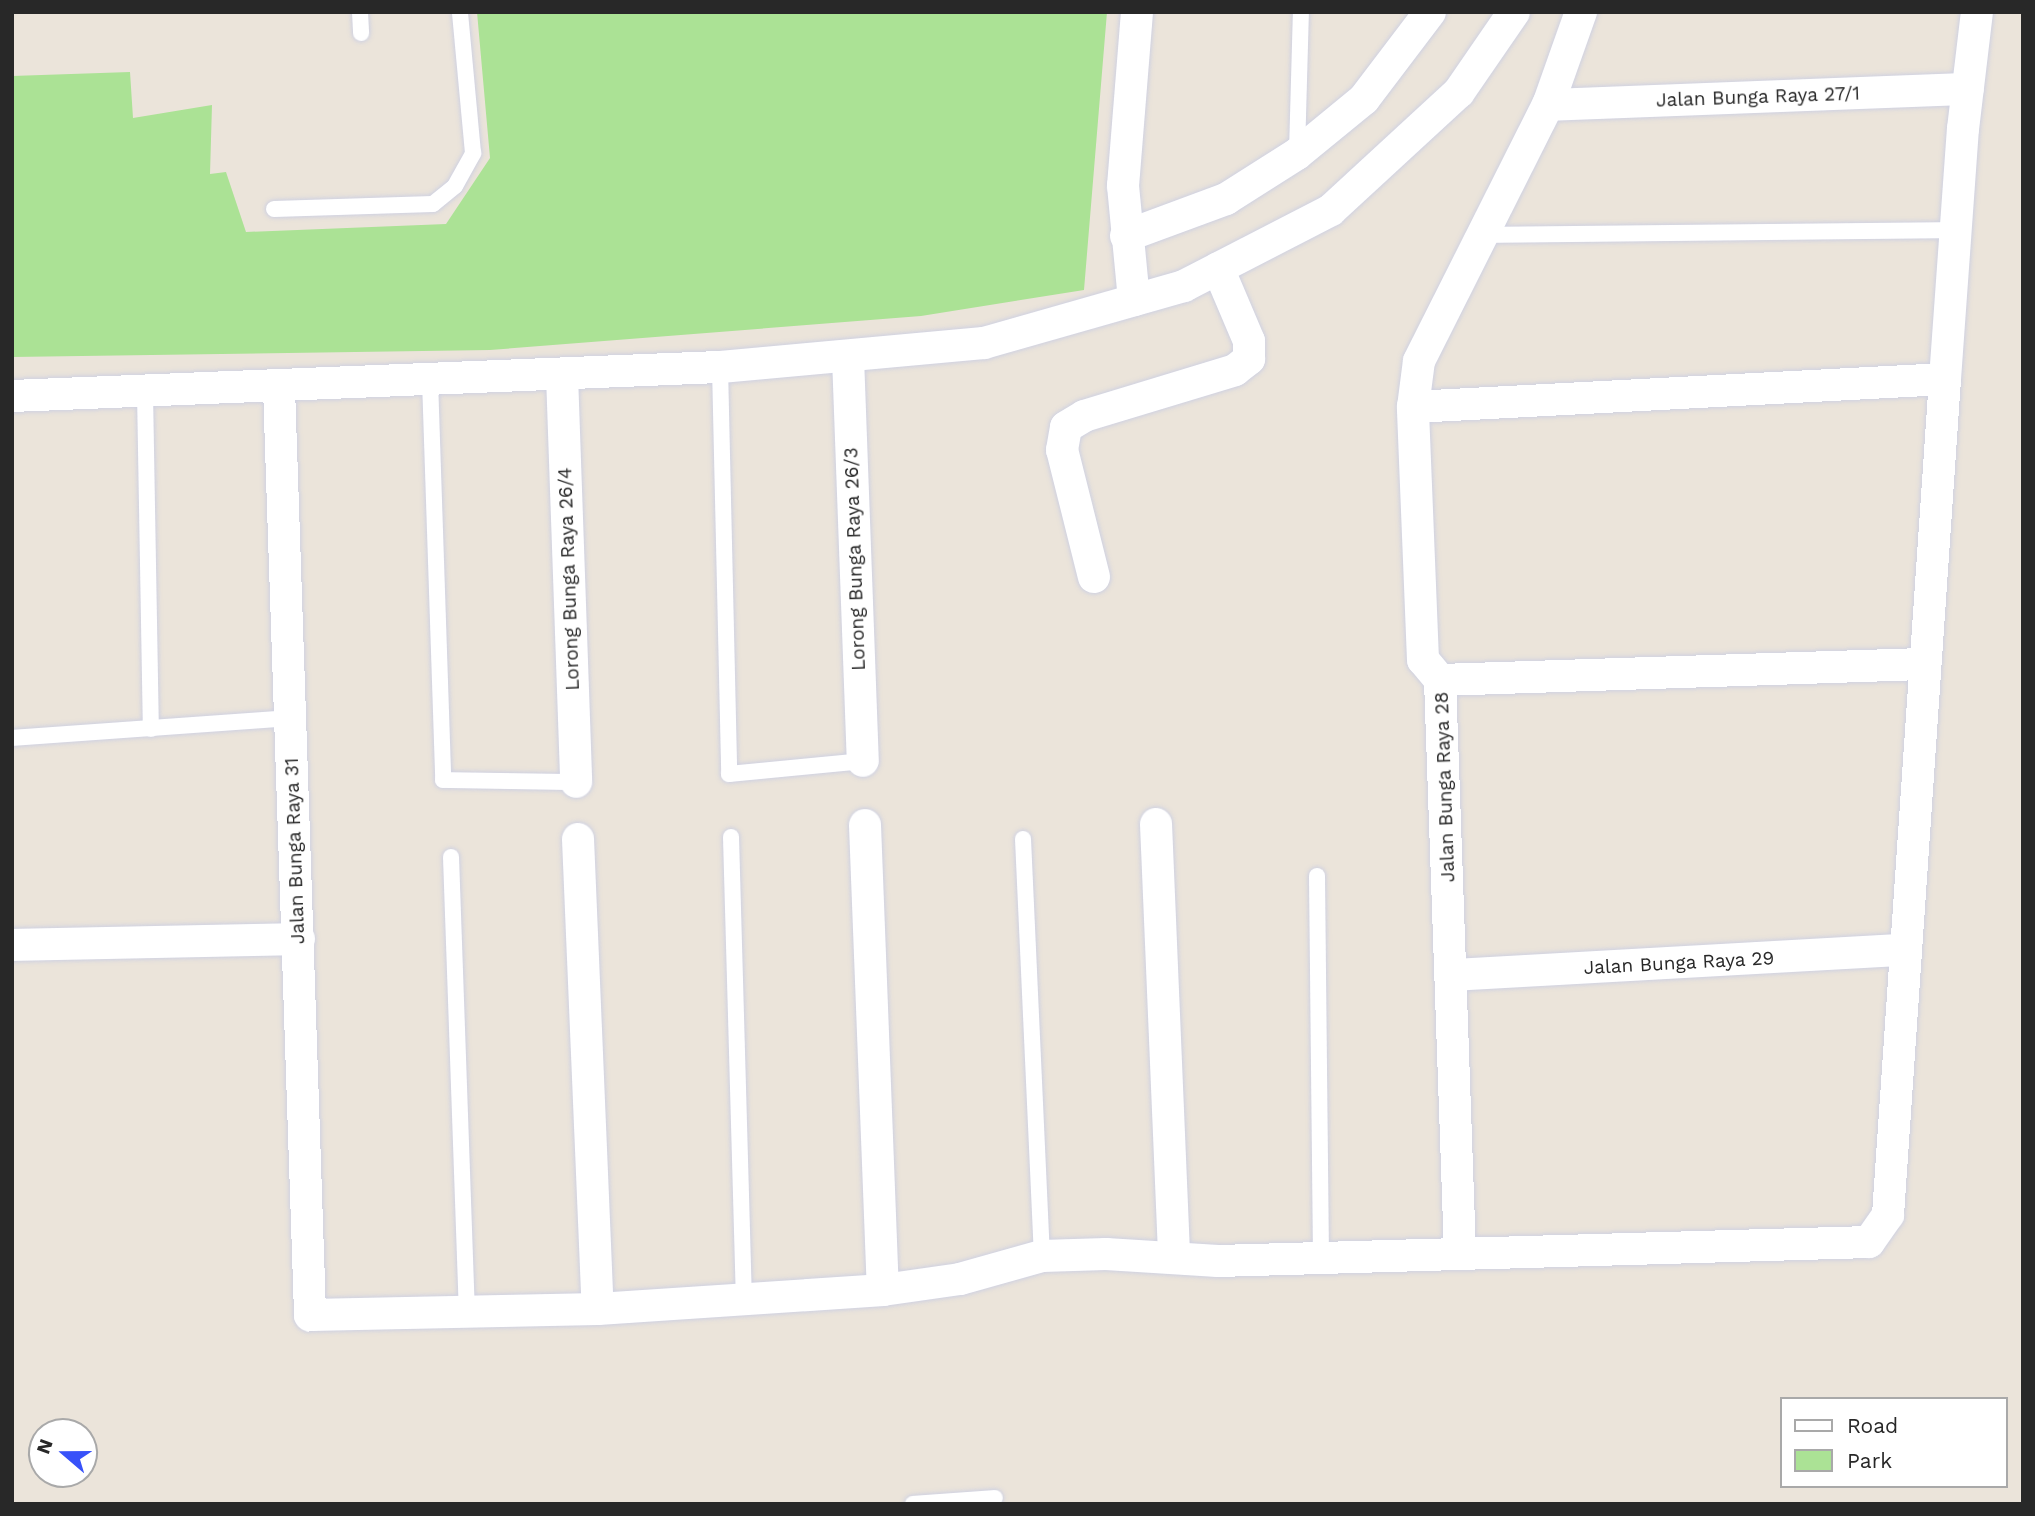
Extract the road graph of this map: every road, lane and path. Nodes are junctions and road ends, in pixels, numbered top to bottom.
1 (360, 12) edge
2 (460, 12) edge
3 (1137, 12) edge
4 (1301, 12) edge
5 (1430, 12) edge
6 (1514, 12) edge
7 (1581, 12) edge
8 (1977, 12) edge
9 (361, 33) dead end
10 (1968, 89) junction
11 (1548, 105) junction
12 (1297, 154) junction
13 (275, 209) dead end
14 (1956, 230) junction
15 (1483, 235) junction
16 (1126, 236) junction
17 (1218, 268) junction
18 (1134, 300) junction
19 (848, 357) junction
20 (720, 368) junction
21 (562, 375) junction
22 (1945, 379) junction
23 (430, 380) junction
24 (279, 388) junction
25 (145, 392) junction
26 (12, 396) edge
27 (1413, 407) junction
28 (1094, 577) dead end
29 (1924, 664) junction
30 (1440, 680) junction
31 (290, 718) junction
32 (151, 729) junction
33 (12, 738) edge
34 (863, 761) joint
35 (576, 782) joint
36 (1156, 824) dead end
37 (865, 825) dead end
38 (731, 837) dead end
39 (579, 839) dead end
40 (1023, 839) dead end
41 (451, 857) dead end
42 (1317, 876) dead end
43 (299, 939) junction
44 (12, 945) edge
45 (1905, 950) junction
46 (1453, 975) junction
47 (1460, 1252) junction
48 (1042, 1256) junction
49 (1174, 1257) junction
50 (1321, 1257) junction
51 (883, 1290) junction
52 (744, 1299) junction
53 (598, 1309) junction
54 (467, 1312) junction
55 (995, 1498) dead end
56 (913, 1504) edge

1 - 9 lane
2 - 13 lane
3 - 16 street
4 - 12 lane
5 - 12 street
6 - 17 street
7 - 11 street
8 - 10 street
10 - 11 street, Jalan Bunga Raya 27/1
10 - 14 street
11 - 15 street
12 - 16 street
14 - 15 lane
14 - 22 street
15 - 27 street
16 - 18 street
17 - 18 street
17 - 28 street
18 - 19 street
19 - 20 street
19 - 34 street, Lorong Bunga Raya 26/3
20 - 21 street
20 - 34 lane
21 - 23 street
21 - 35 street, Lorong Bunga Raya 26/4
22 - 27 street
22 - 29 street
23 - 24 street
23 - 35 lane
24 - 25 street
24 - 31 street, Jalan Bunga Raya 31
25 - 26 street
25 - 32 lane
27 - 30 street
29 - 30 street, Jalan Bunga Raya 28
29 - 45 street
30 - 46 street, Jalan Bunga Raya 28
31 - 32 lane
31 - 43 street, Jalan Bunga Raya 31
32 - 33 lane
36 - 49 street
37 - 51 street
38 - 52 lane
39 - 53 street
40 - 48 lane
41 - 54 lane
42 - 50 lane
43 - 44 street
43 - 54 street, Jalan Bunga Raya 31
45 - 46 street, Jalan Bunga Raya 29
45 - 47 street
46 - 47 street, Jalan Bunga Raya 28
47 - 50 street
48 - 49 street
48 - 51 street
49 - 50 street
51 - 52 street
52 - 53 street
53 - 54 street
55 - 56 lane

